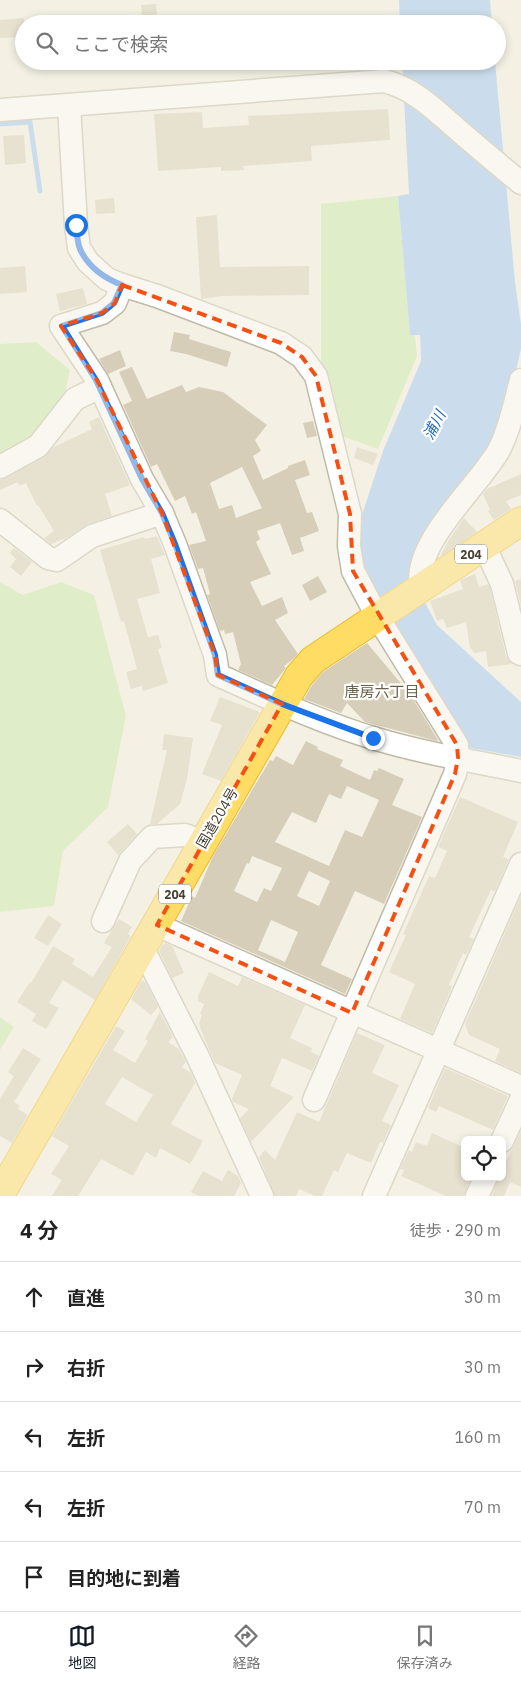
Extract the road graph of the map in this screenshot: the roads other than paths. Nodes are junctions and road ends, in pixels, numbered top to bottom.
1 (69, 106) junction
2 (0, 110) edge
3 (520, 182) edge
4 (122, 285) junction
5 (521, 380) edge
6 (100, 387) junction
7 (0, 466) edge
8 (162, 513) junction
9 (0, 520) edge
10 (521, 521) edge
11 (484, 545) junction
12 (421, 587) junction
13 (376, 616) junction
14 (521, 654) edge
15 (282, 704) junction
16 (458, 758) junction
17 (521, 770) edge
18 (204, 842) junction
19 (521, 864) edge
20 (104, 922) dead end
21 (156, 925) junction
22 (143, 949) junction
23 (352, 1013) junction
24 (438, 1051) junction
25 (521, 1087) edge
26 (314, 1100) dead end
27 (521, 1100) edge
28 (504, 1136) edge
29 (484, 1181) edge
30 (0, 1195) edge
31 (262, 1196) edge
32 (374, 1196) edge
33 (477, 1196) edge

1 - 2 street
1 - 3 street
1 - 4 street
4 - 6 street
4 - 13 street
5 - 12 street
6 - 7 street
6 - 8 street
8 - 9 street
8 - 15 street
10 - 11 highway, 国道204号 / 204
11 - 12 highway, 国道204号 / 204
11 - 14 street
12 - 13 highway, 国道204号 / 204
13 - 15 highway, 国道204号 / 204
13 - 16 street
15 - 16 street
15 - 18 highway, 国道204号 / 204
16 - 17 street
16 - 23 street
18 - 20 street
18 - 21 highway, 国道204号 / 204
19 - 24 street
21 - 22 highway, 国道204号 / 204
21 - 23 street
22 - 30 highway, 国道204号 / 204
22 - 31 street
23 - 24 street
23 - 26 street
24 - 25 street
24 - 32 street
27 - 28 street
29 - 33 street

